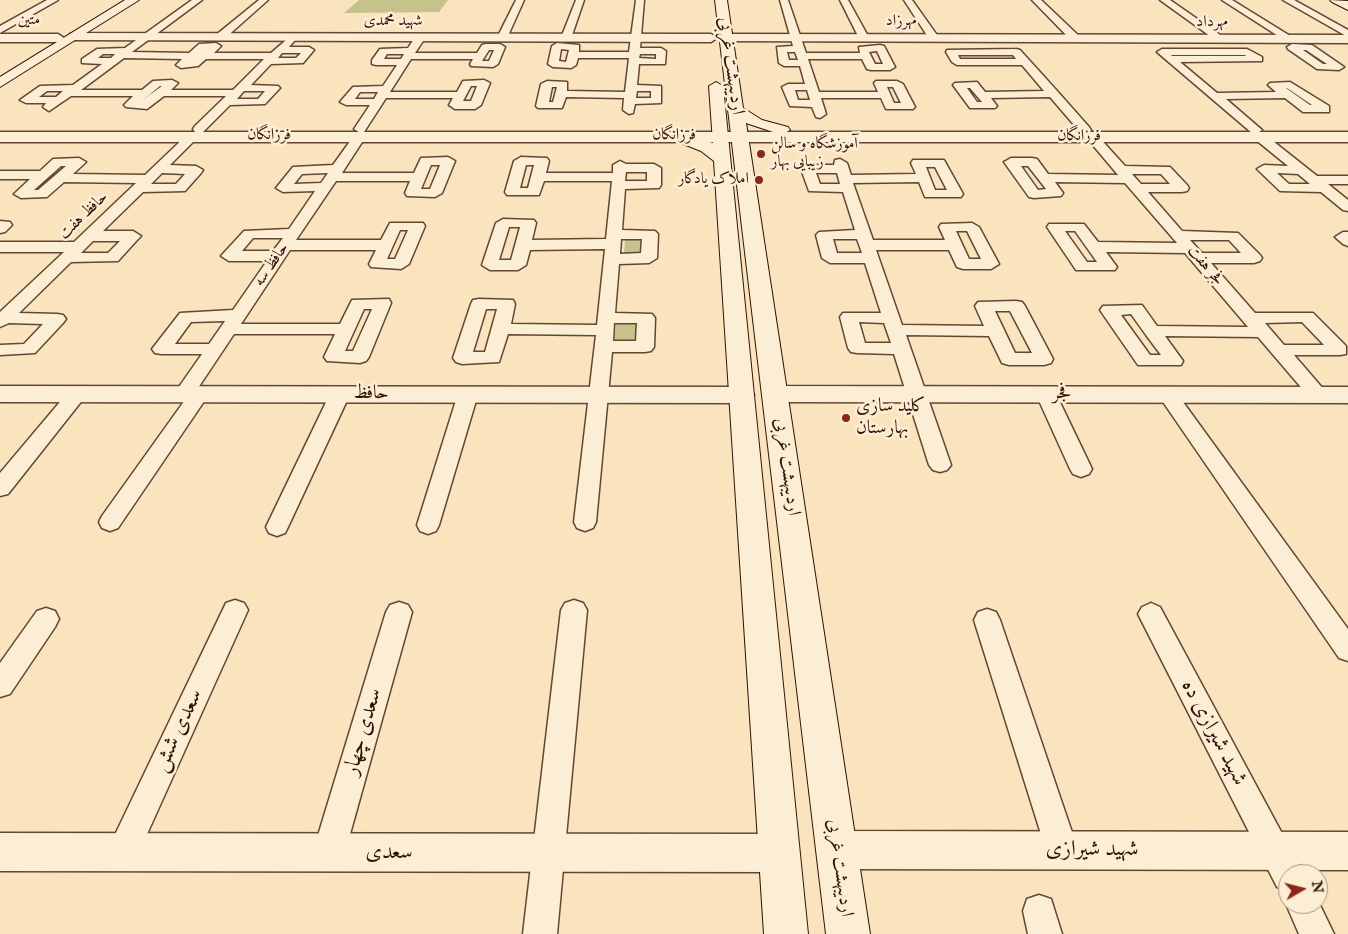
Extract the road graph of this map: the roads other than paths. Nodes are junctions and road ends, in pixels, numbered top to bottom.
1 (54, 0) edge
2 (120, 0) edge
3 (133, 0) edge
4 (198, 0) edge
5 (264, 0) edge
6 (520, 0) edge
7 (580, 0) edge
8 (640, 0) edge
9 (707, 0) edge
10 (721, 0) edge
11 (784, 0) edge
12 (844, 0) edge
13 (908, 0) edge
14 (1036, 0) edge
15 (1164, 0) edge
16 (1226, 0) edge
17 (1287, 0) edge
18 (1336, 0) edge
19 (1348, 6) edge
20 (0, 30) edge
21 (1348, 34) edge
22 (74, 37) junction
23 (145, 37) junction
24 (220, 37) junction
25 (0, 38) edge
26 (58, 38) junction
27 (292, 38) junction
28 (420, 38) junction
29 (502, 38) junction
30 (566, 38) junction
31 (718, 38) junction
32 (864, 38) junction
33 (934, 38) junction
34 (1005, 38) junction
35 (1076, 39) junction
36 (1146, 39) junction
37 (1221, 39) junction
38 (1290, 39) junction
39 (1348, 39) edge
40 (634, 52) junction
41 (801, 52) junction
42 (1016, 52) junction
43 (574, 55) dead end
44 (120, 56) junction
45 (274, 56) junction
46 (408, 56) junction
47 (481, 56) dead end
48 (866, 56) dead end
49 (1166, 56) junction
50 (1322, 57) dead end
51 (1348, 57) edge
52 (1025, 62) junction
53 (0, 73) edge
54 (0, 83) edge
55 (71, 90) junction
56 (238, 90) junction
57 (145, 93) junction
58 (161, 93) junction
59 (562, 94) dead end
60 (1054, 94) junction
61 (382, 95) junction
62 (460, 95) dead end
63 (885, 95) dead end
64 (982, 95) dead end
65 (1288, 95) dead end
66 (1215, 96) junction
67 (227, 102) junction
68 (0, 129) edge
69 (724, 130) junction
70 (1348, 130) edge
71 (196, 132) junction
72 (360, 133) junction
73 (677, 133) junction
74 (782, 133) junction
75 (1088, 133) junction
76 (1258, 133) junction
77 (0, 137) edge
78 (1348, 137) edge
79 (1302, 170) junction
80 (0, 175) edge
81 (43, 175) junction
82 (420, 177) dead end
83 (538, 177) dead end
84 (60, 178) junction
85 (332, 178) junction
86 (923, 178) dead end
87 (1044, 178) dead end
88 (148, 179) junction
89 (1129, 179) junction
90 (1348, 180) edge
91 (1319, 184) junction
92 (1348, 207) edge
93 (0, 225) edge
94 (0, 230) edge
95 (1178, 235) junction
96 (90, 236) junction
97 (1348, 237) edge
98 (1348, 242) edge
99 (523, 244) dead end
100 (286, 245) junction
101 (386, 245) dead end
102 (954, 245) dead end
103 (613, 246) junction
104 (868, 246) junction
105 (0, 247) edge
106 (1095, 247) dead end
107 (72, 252) junction
108 (1194, 253) junction
109 (1251, 318) junction
110 (2, 320) edge
111 (234, 322) junction
112 (894, 324) junction
113 (346, 329) dead end
114 (500, 330) dead end
115 (996, 331) dead end
116 (605, 332) junction
117 (1152, 332) dead end
118 (1263, 332) junction
119 (215, 349) junction
120 (902, 349) junction
121 (0, 350) edge
122 (1279, 350) junction
123 (0, 394) edge
124 (77, 394) junction
125 (192, 394) junction
126 (340, 394) junction
127 (468, 394) junction
128 (599, 394) junction
129 (776, 394) junction
130 (918, 394) junction
131 (1046, 394) junction
132 (742, 395) junction
133 (1168, 395) junction
134 (1318, 395) junction
135 (1348, 395) edge
136 (940, 465) dead end
137 (1081, 469) dead end
138 (0, 488) edge
139 (110, 522) dead end
140 (585, 522) dead end
141 (428, 525) dead end
142 (277, 527) dead end
143 (235, 610) dead end
144 (574, 610) dead end
145 (398, 612) dead end
146 (1151, 614) dead end
147 (46, 619) dead end
148 (987, 620) dead end
149 (1348, 650) edge
150 (0, 685) edge
151 (837, 850) junction
152 (1062, 850) junction
153 (1348, 851) edge
154 (0, 852) edge
155 (123, 852) junction
156 (329, 852) junction
157 (548, 853) junction
158 (779, 853) junction
159 (1282, 863) edge
160 (1307, 914) edge
161 (540, 934) edge
162 (786, 934) edge
163 (848, 934) edge
164 (1317, 934) edge

1 - 20 street
2 - 26 main road
3 - 22 main road
4 - 23 street
5 - 24 street
6 - 29 street
7 - 30 street
8 - 40 street
9 - 31 main road, اردیبهشت غربی
10 - 31 main road, اردیبهشت غربی
11 - 41 street
12 - 32 street
13 - 33 street
14 - 35 street
15 - 37 street
16 - 38 street
17 - 21 street
18 - 19 main road
22 - 23 street, شهید محمدی
22 - 54 main road
23 - 24 street, شهید محمدی
23 - 44 street
24 - 27 street, شهید محمدی
25 - 26 street, متین
26 - 53 main road
27 - 28 street, شهید محمدی
27 - 45 street, حافظ هفت
28 - 29 street, شهید محمدی
28 - 46 street, حافظ سه
29 - 30 street, شهید محمدی
30 - 40 street, شهید محمدی
31 - 40 street, شهید محمدی
31 - 41 street, مهرزاد
31 - 69 main road, اردیبهشت غربی
32 - 33 street, مهرزاد
32 - 41 street, مهرزاد
33 - 34 street, مهرزاد
34 - 35 street, مهرزاد
34 - 42 street, فجر هفت
35 - 36 street, مهرداد
36 - 37 street, مهرداد
36 - 49 street
37 - 38 street, مهرداد
38 - 39 street, مهرداد
40 - 43 street
40 - 59 street
41 - 48 street
41 - 63 street
42 - 52 street, فجر هفت
42 - 52 street
44 - 45 street
44 - 55 street
45 - 56 street, حافظ هفت
46 - 47 street
46 - 61 street, حافظ سه
49 - 49 street
49 - 66 street
50 - 51 street
52 - 60 street, فجر هفت
55 - 55 street
55 - 57 street
56 - 58 street
56 - 67 street, حافظ هفت
56 - 67 street
57 - 58 street
57 - 58 street
60 - 64 street
60 - 75 street, فجر هفت
61 - 62 street
61 - 72 street, حافظ سه
65 - 66 street
66 - 76 street
67 - 71 street, حافظ هفت
68 - 71 street, فرزانگان
69 - 73 main road
69 - 73 street, فرزانگان
69 - 73 main road
69 - 74 main road
69 - 74 main road
69 - 129 main road, اردیبهشت غربی
69 - 132 main road, اردیبهشت غربی
70 - 76 street, فرزانگان
71 - 72 street, فرزانگان
71 - 77 street, فرزانگان
71 - 88 street, حافظ هفت
72 - 73 street, فرزانگان
72 - 85 street, حافظ سه
74 - 75 street, فرزانگان
75 - 76 street, فرزانگان
75 - 89 street, فجر هفت
76 - 78 street, فرزانگان
76 - 79 street
79 - 91 street
79 - 91 street
80 - 81 street
81 - 84 street
81 - 84 street
82 - 85 street
83 - 103 street
84 - 88 street
85 - 100 street, حافظ سه
86 - 104 street
87 - 89 street
88 - 96 street, حافظ هفت
89 - 95 street, فجر هفت
90 - 91 street
91 - 92 street
93 - 94 street
95 - 108 street, فجر هفت
95 - 108 street
96 - 107 street, حافظ هفت
96 - 107 street
97 - 98 street
99 - 103 street
100 - 101 street
100 - 111 street, حافظ سه
102 - 104 street
103 - 116 street
104 - 112 street
105 - 107 street
106 - 108 street
107 - 110 street, حافظ هفت
108 - 109 street, فجر هفت
109 - 118 street, فجر هفت
109 - 122 street
110 - 121 street
111 - 113 street
111 - 119 street, حافظ سه
111 - 119 street
112 - 115 street
112 - 120 street
112 - 120 street
114 - 116 street
116 - 128 street
117 - 118 street
118 - 122 street, فجر هفت
119 - 125 street, حافظ سه
120 - 130 street
122 - 134 street, فجر هفت
123 - 124 street, حافظ
124 - 125 street, حافظ
124 - 138 street
125 - 126 street, حافظ
125 - 139 street, حافظ سه
126 - 127 street, حافظ
126 - 142 street
127 - 128 street, حافظ
127 - 141 street
128 - 132 street, حافظ
128 - 140 street
129 - 130 street, فجر
129 - 151 main road, اردیبهشت غربی
130 - 131 street, فجر
130 - 136 street
131 - 133 street, فجر
131 - 137 street
132 - 158 main road, اردیبهشت غربی
133 - 134 street, فجر
133 - 149 street
134 - 135 street, فجر
143 - 155 street, سعدی شش
144 - 157 street
145 - 156 street, سعدی چهار
146 - 159 street, شهید شیرازی ده
147 - 150 street
148 - 152 street
151 - 152 street, شهید شیرازی
151 - 163 main road, اردیبهشت غربی
152 - 159 street, شهید شیرازی
153 - 159 street, شهید شیرازی
154 - 155 street, سعدی
155 - 156 street, سعدی
156 - 157 street, سعدی
157 - 158 street, سعدی
157 - 161 street
158 - 162 main road, اردیبهشت غربی
160 - 164 street

